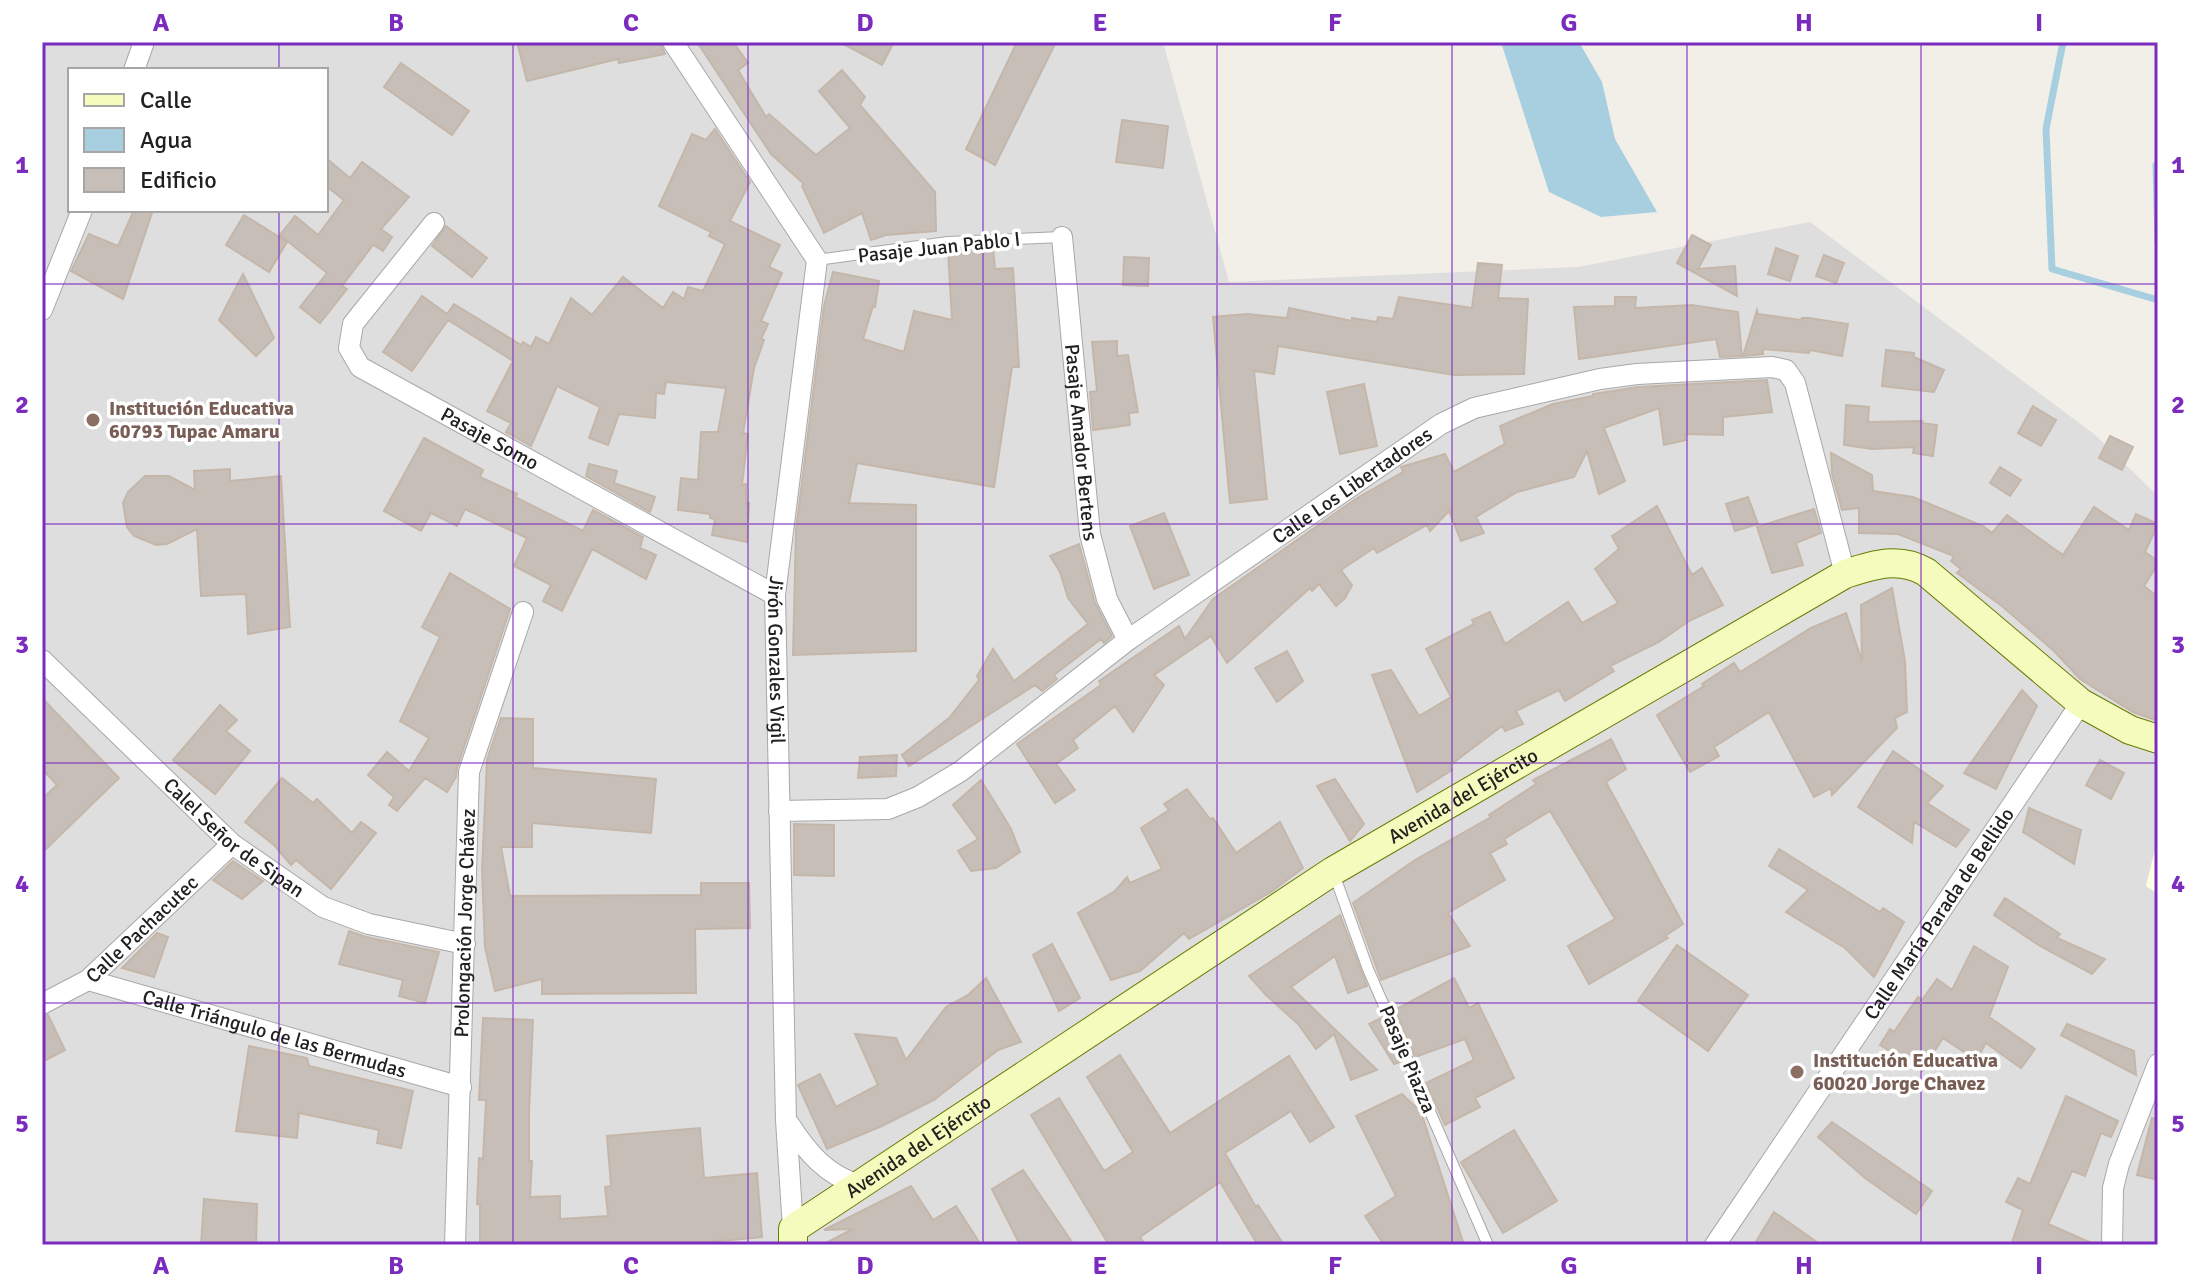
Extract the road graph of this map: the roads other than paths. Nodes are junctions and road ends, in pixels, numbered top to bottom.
1 (144, 42) edge
2 (673, 42) edge
3 (135, 68) edge
4 (81, 212) edge
5 (434, 223) dead end
6 (1062, 237) joint
7 (817, 260) junction
8 (42, 310) edge
9 (1845, 574) junction
10 (775, 595) junction
11 (523, 612) dead end
12 (1128, 640) junction
13 (42, 660) edge
14 (2081, 703) junction
15 (2158, 739) edge
16 (779, 811) junction
17 (232, 844) junction
18 (1333, 871) junction
19 (465, 944) junction
20 (88, 980) junction
21 (42, 1004) edge
22 (2158, 1064) edge
23 (461, 1087) junction
24 (786, 1120) junction
25 (859, 1185) junction
26 (793, 1237) edge
27 (455, 1245) edge
28 (1488, 1245) edge
29 (1715, 1245) edge
30 (2112, 1245) edge

1 - 3 street
2 - 7 street
4 - 8 street
5 - 10 street, Pasaje Somo
6 - 7 lane, Pasaje Juan Pablo I
6 - 12 street, Pasaje Amador Bertens
7 - 10 street, Jirón Gonzales Vigil
9 - 12 street, Calle Los Libertadores
9 - 14 main road, Avenida del Ejército
9 - 18 main road, Avenida del Ejército
10 - 16 street, Jirón Gonzales Vigil
11 - 19 street, Prolongación Jorge Chávez
12 - 16 street, Calle Los Libertadores
13 - 17 street, Calel Señor de Sipan
14 - 15 main road, Avenida del Ejército
14 - 29 street, Calle María Parada de Bellido
16 - 24 street, Jirón Gonzales Vigil
17 - 19 street, Calel Señor de Sipan
17 - 20 street, Calle Pachacutec
18 - 25 main road, Avenida del Ejército
18 - 28 lane, Pasaje Piazza
19 - 23 street, Prolongación Jorge Chávez
20 - 21 street, Calle Pachacutec
20 - 23 street, Calle Triángulo de las Bermudas
22 - 30 street
23 - 27 street, Prolongación Jorge Chávez
24 - 25 street
24 - 26 street, Jirón Gonzales Vigil
25 - 26 main road, Avenida del Ejército

